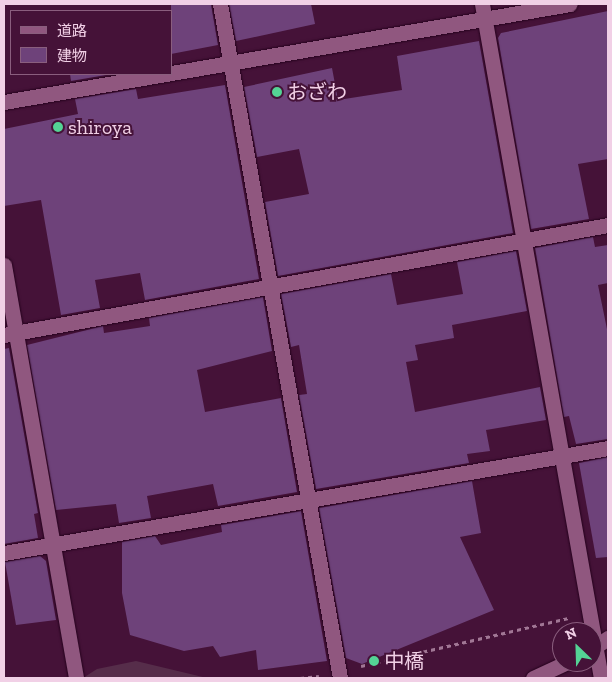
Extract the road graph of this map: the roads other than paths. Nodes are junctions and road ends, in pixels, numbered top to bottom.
1 (220, 4) edge
2 (482, 4) edge
3 (570, 4) edge
4 (485, 20) junction
5 (232, 65) junction
6 (170, 75) edge
7 (172, 75) edge
8 (4, 102) edge
9 (608, 225) edge
10 (525, 240) junction
11 (4, 264) edge
12 (272, 287) junction
13 (10, 334) edge
14 (608, 448) edge
15 (562, 457) junction
16 (308, 497) junction
17 (54, 545) junction
18 (4, 553) edge
19 (592, 622) edge
20 (552, 669) edge
21 (76, 678) edge
22 (340, 678) edge
23 (533, 678) edge

1 - 5 street
2 - 4 street
3 - 4 street
4 - 5 street
4 - 10 street
5 - 7 street
5 - 12 street
6 - 8 street
9 - 10 street
10 - 12 street
10 - 15 street
11 - 13 street
12 - 13 street
12 - 16 street
13 - 17 street
14 - 15 street
15 - 16 street
15 - 19 street
16 - 17 street
16 - 22 street
17 - 18 street
17 - 21 street
20 - 23 street

